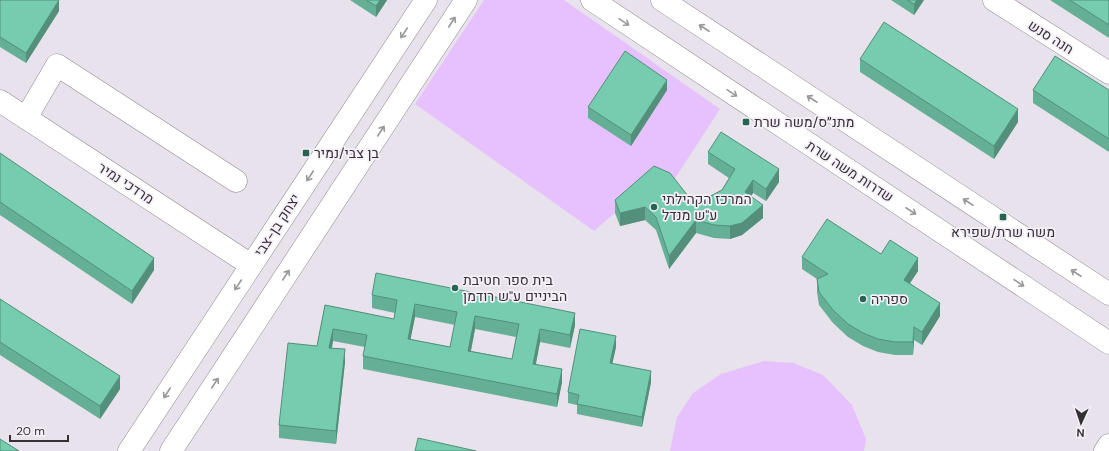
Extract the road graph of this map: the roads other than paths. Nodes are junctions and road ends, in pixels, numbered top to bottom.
1 (426, 0) edge
2 (466, 0) edge
3 (592, 0) edge
4 (662, 0) edge
5 (994, 0) edge
6 (1109, 73) edge
7 (0, 101) edge
8 (26, 118) junction
9 (236, 181) dead end
10 (251, 265) junction
11 (1109, 294) edge
12 (1109, 343) edge
13 (1109, 445) edge
14 (129, 451) edge
15 (171, 451) edge
16 (1105, 451) edge

1 -> 10 street, יצחק בן-צבי
15 -> 2 street
3 -> 12 street, שדרות משה שרת
11 -> 4 street
5 - 6 street, חנה סנש
7 - 8 street, מרדכי נמיר
8 - 9 street
8 - 10 street, מרדכי נמיר
10 -> 14 street, יצחק בן-צבי
13 - 16 street

